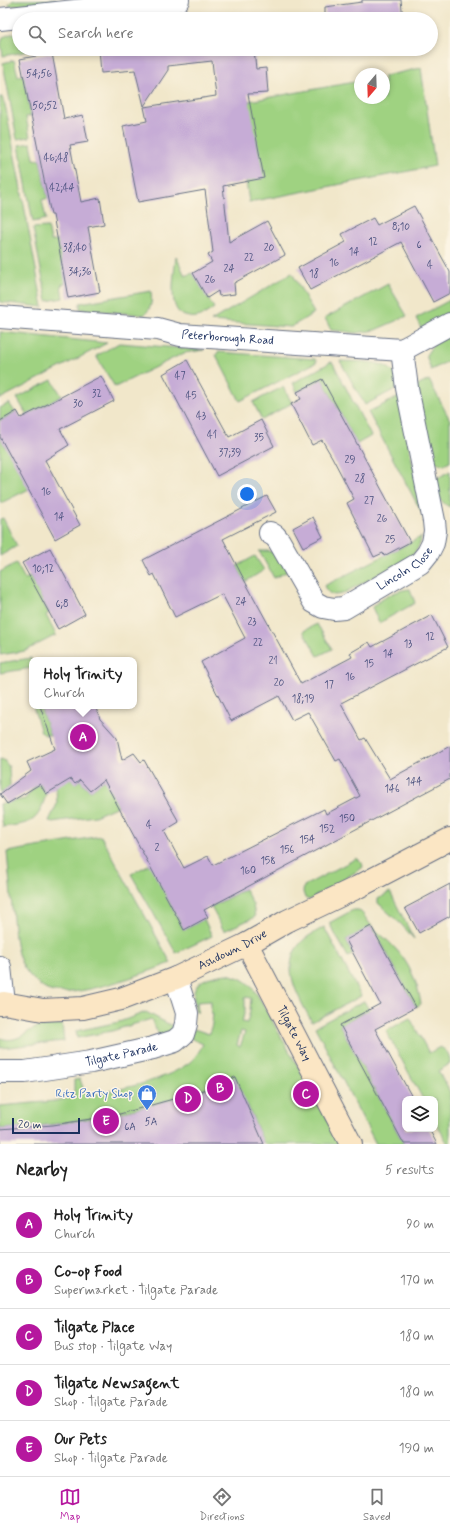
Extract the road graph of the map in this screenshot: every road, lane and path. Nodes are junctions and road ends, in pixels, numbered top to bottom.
1 (178, 0) edge
2 (66, 12) edge
3 (12, 18) edge
4 (0, 19) edge
5 (0, 317) edge
6 (450, 324) edge
7 (402, 350) junction
8 (270, 533) dead end
9 (450, 839) edge
10 (247, 944) junction
11 (0, 968) edge
12 (176, 978) junction
13 (2, 1004) edge
14 (0, 1072) edge
15 (351, 1144) edge

1 - 2 street
3 - 4 street
5 - 7 street, Peterborough Road
6 - 7 street
7 - 8 street, Lincoln Close
9 - 10 street, Ashdown Drive
10 - 12 street, Ashdown Drive
10 - 15 street, Tilgate Way
11 - 13 street
12 - 13 street, Ashdown Drive
12 - 14 street, Tilgate Parade

